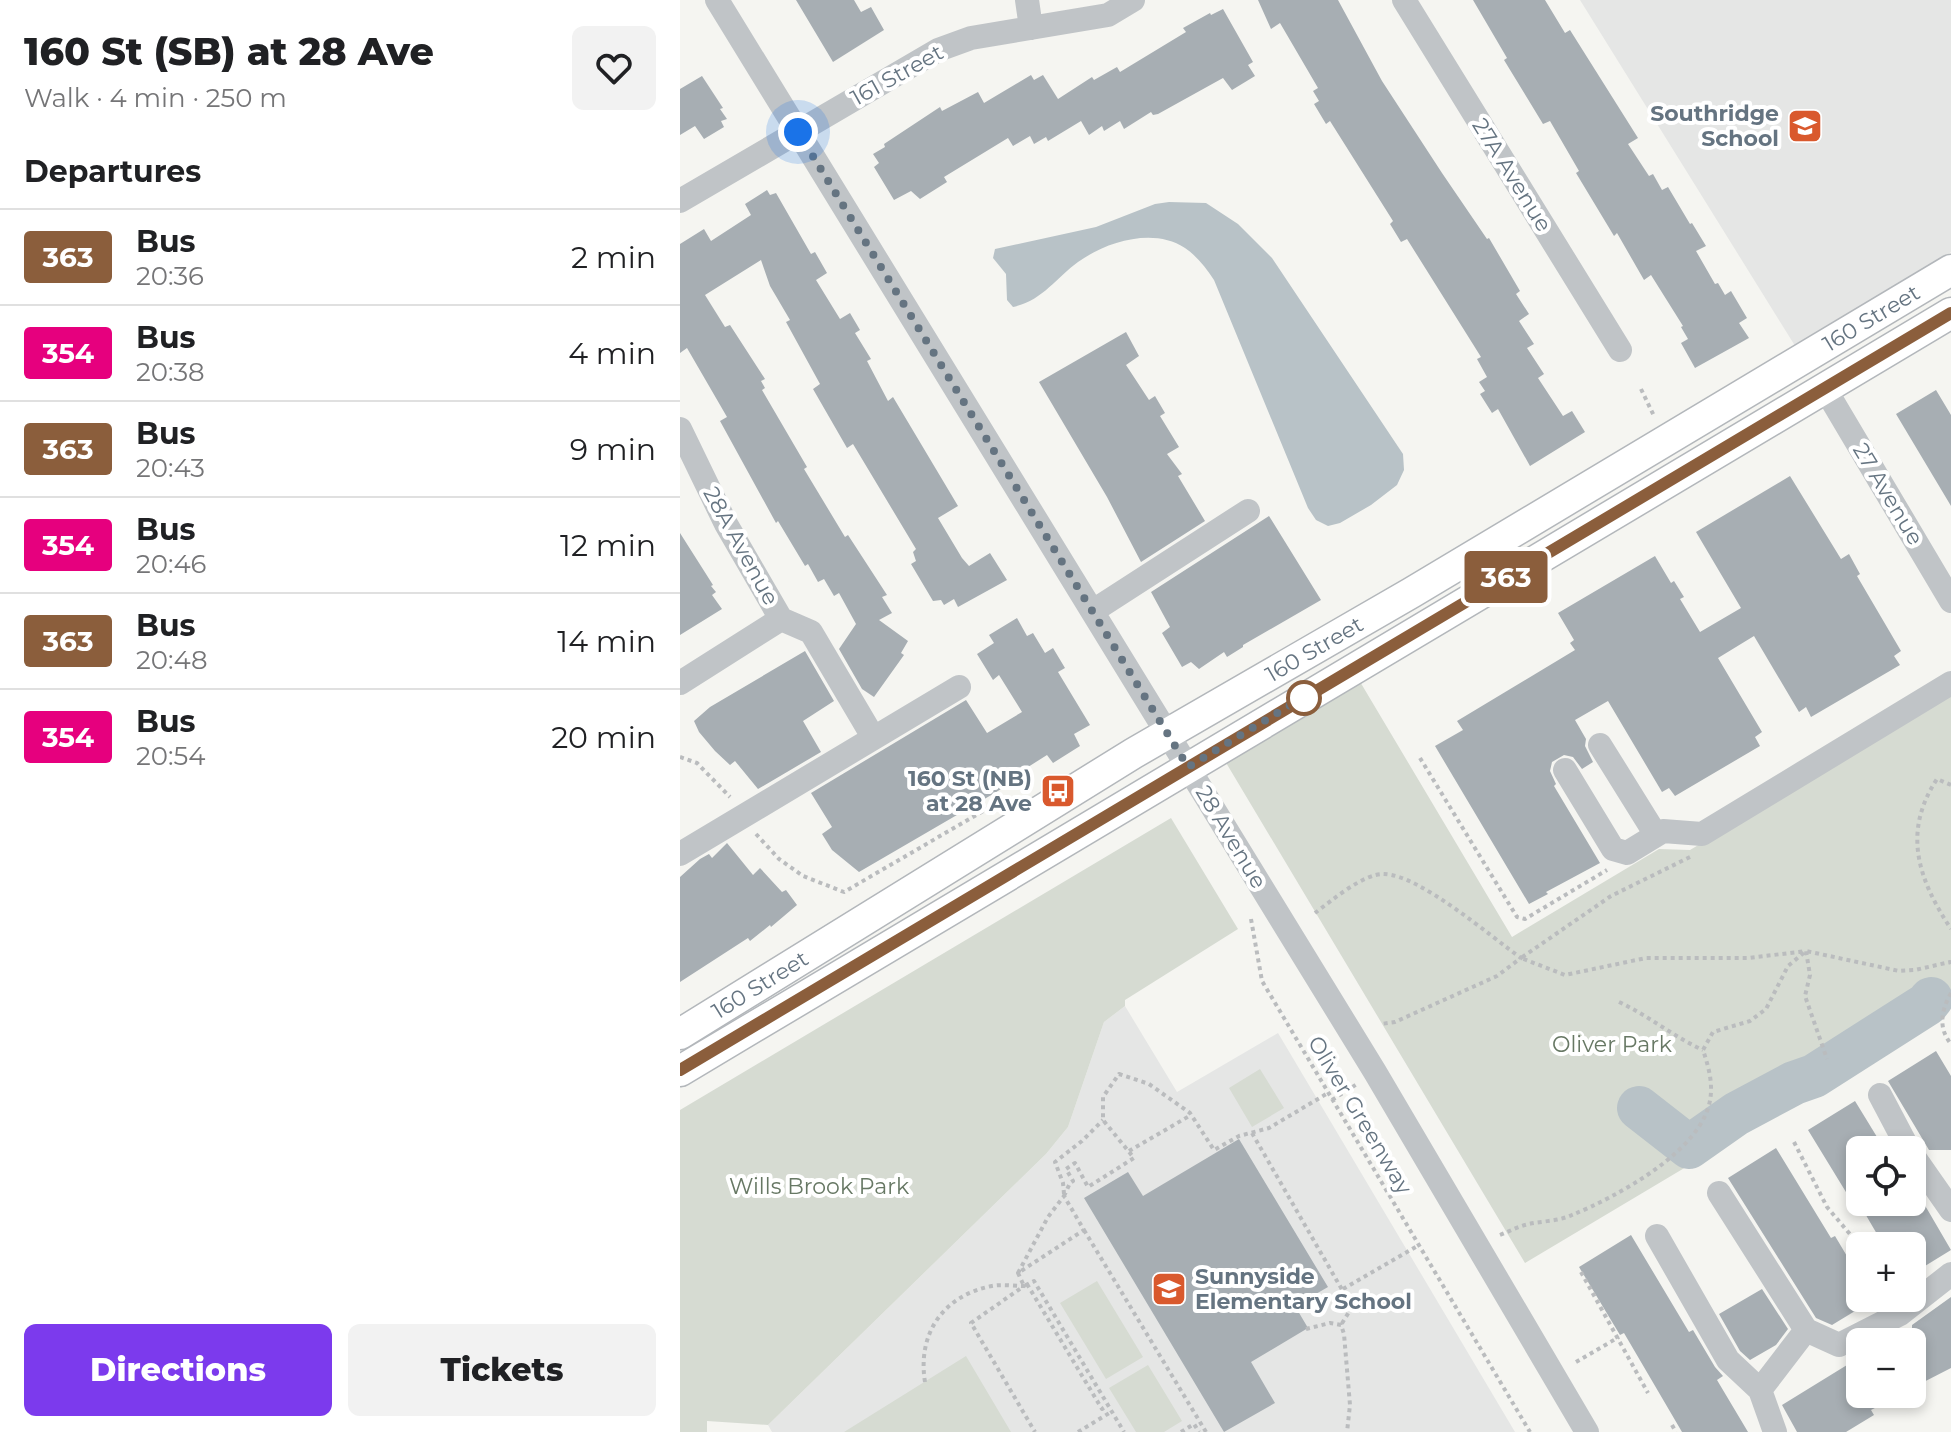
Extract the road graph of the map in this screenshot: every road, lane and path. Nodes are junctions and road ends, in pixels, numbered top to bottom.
1 (717, 0) edge
2 (1027, 0) edge
3 (1133, 0) edge
4 (1404, 0) edge
5 (1031, 28) junction
6 (798, 132) junction
7 (680, 201) edge
8 (1951, 270) edge
9 (1951, 292) edge
10 (1951, 313) edge
11 (1620, 350) dead end
12 (1824, 387) junction
13 (1641, 389) dead end
14 (1656, 418) dead end
15 (680, 429) edge
16 (1248, 511) dead end
17 (1951, 601) edge
18 (1093, 611) junction
19 (781, 619) junction
20 (680, 683) edge
21 (1951, 683) edge
22 (959, 687) dead end
23 (1168, 733) junction
24 (873, 737) junction
25 (1600, 745) dead end
26 (680, 757) edge
27 (1420, 758) dead end
28 (1188, 767) junction
29 (1565, 770) dead end
30 (1951, 785) edge
31 (1008, 797) dead end
32 (743, 815) junction
33 (1656, 835) junction
34 (680, 854) edge
35 (1696, 854) dead end
36 (1612, 867) dead end
37 (1315, 913) dead end
38 (1250, 916) dead end
39 (1951, 929) edge
40 (1806, 951) junction
41 (1521, 958) junction
42 (1951, 962) edge
43 (1951, 993) edge
44 (1619, 1002) dead end
45 (1381, 1024) dead end
46 (680, 1034) edge
47 (1951, 1044) edge
48 (1703, 1050) junction
49 (1827, 1059) dead end
50 (680, 1071) edge
51 (1357, 1084) dead end
52 (1328, 1093) junction
53 (1880, 1095) dead end
54 (1332, 1100) junction
55 (1191, 1115) junction
56 (1103, 1120) junction
57 (1252, 1133) junction
58 (1902, 1136) edge
59 (1794, 1142) dead end
60 (1129, 1151) junction
61 (1926, 1174) edge
62 (1719, 1193) dead end
63 (1064, 1196) junction
64 (1951, 1210) edge
65 (1084, 1230) junction
66 (1848, 1232) edge
67 (1500, 1235) dead end
68 (1657, 1236) dead end
69 (1419, 1245) junction
70 (1581, 1272) dead end
71 (1018, 1273) junction
72 (1951, 1274) edge
73 (1025, 1285) junction
74 (1343, 1289) junction
75 (1341, 1325) junction
76 (1306, 1329) dead end
77 (1806, 1330) junction
78 (1619, 1337) junction
79 (1576, 1362) dead end
80 (925, 1382) dead end
81 (1760, 1390) junction
82 (1648, 1393) dead end
83 (1111, 1412) junction
84 (1672, 1425) dead end
85 (1035, 1432) edge
86 (1078, 1432) edge
87 (1124, 1432) edge
88 (1181, 1432) edge
89 (1199, 1432) edge
90 (1206, 1432) edge
91 (1347, 1432) edge
92 (1530, 1432) edge
93 (1587, 1432) edge
94 (1676, 1432) edge
95 (1775, 1432) edge

1 - 6 street, 28 Avenue
2 - 5 street
3 - 5 street, 161 Street
4 - 11 street, 27A Avenue
5 - 6 street, 161 Street
6 - 7 street, 161 Street
6 - 18 street, 28 Avenue
8 - 23 main road, 160 Street
9 - 12 main road
10 - 12 main road, 160 Street
12 - 17 street, 27 Avenue
12 - 28 main road, 160 Street
13 - 14 path
15 - 19 street, 28A Avenue
16 - 18 street
18 - 23 street, 28 Avenue
19 - 20 street
19 - 24 street
21 - 33 street
22 - 24 street
23 - 28 street, 28 Avenue
23 - 46 main road, 160 Street
24 - 32 street
25 - 33 street
26 - 32 path
27 - 36 path
28 - 50 main road, 160 Street
28 - 93 street, 28 Avenue
29 - 33 street
30 - 39 path
31 - 32 path
32 - 34 street
35 - 41 path
37 - 41 path
38 - 52 path, Oliver Greenway
40 - 41 path
40 - 42 path
40 - 48 path
40 - 49 path
41 - 45 path
43 - 47 path
44 - 48 path
48 - 67 path
51 - 54 path
52 - 54 path, Oliver Greenway
52 - 57 path
53 - 58 street
54 - 69 path, Oliver Greenway
55 - 56 path
55 - 57 path
55 - 60 path
56 - 60 path
56 - 63 path
57 - 74 path
59 - 66 path
60 - 63 path
61 - 64 street
62 - 77 street
63 - 65 path
63 - 71 path
65 - 71 path
65 - 90 path
68 - 81 street
69 - 74 path
69 - 92 path, Oliver Greenway
70 - 78 path
71 - 73 path
72 - 77 street
73 - 80 path
73 - 83 path
73 - 85 path
74 - 75 path
75 - 76 path
75 - 91 path
77 - 81 street
78 - 79 path
78 - 82 path
81 - 95 street
83 - 86 path
83 - 87 path
84 - 94 path
88 - 89 path

